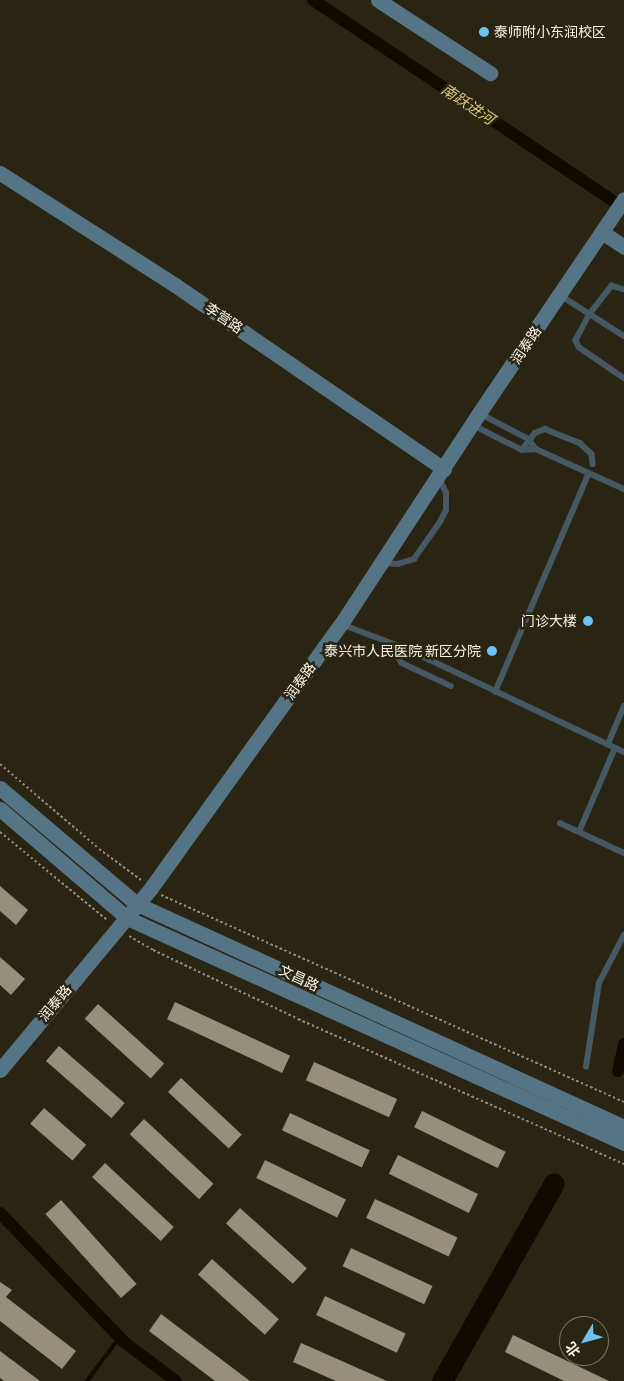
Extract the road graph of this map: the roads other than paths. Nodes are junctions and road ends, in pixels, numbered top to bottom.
1 (378, 0) edge
2 (490, 73) dead end
3 (0, 173) edge
4 (624, 199) edge
5 (602, 232) junction
6 (624, 247) edge
7 (624, 290) edge
8 (560, 296) junction
9 (590, 314) junction
10 (624, 336) edge
11 (624, 378) edge
12 (476, 419) junction
13 (528, 440) junction
14 (536, 449) junction
15 (522, 450) junction
16 (593, 464) dead end
17 (441, 472) junction
18 (589, 473) junction
19 (624, 489) edge
20 (382, 562) junction
21 (341, 624) junction
22 (390, 643) junction
23 (451, 686) dead end
24 (495, 692) junction
25 (624, 706) edge
26 (608, 744) junction
27 (615, 748) junction
28 (624, 752) edge
29 (0, 788) edge
30 (0, 809) edge
31 (560, 823) dead end
32 (578, 832) junction
33 (624, 853) edge
34 (137, 904) junction
35 (127, 918) junction
36 (624, 935) edge
37 (586, 1067) dead end
38 (0, 1070) edge
39 (624, 1128) edge
40 (624, 1143) edge

1 - 2 street
3 - 17 street, 李营路
4 - 5 street, 润泰路
5 - 6 street
5 - 8 street, 润泰路
7 - 9 lane
8 - 9 lane
8 - 12 street, 润泰路
9 - 10 lane
9 - 11 lane
12 - 13 lane
12 - 15 lane
12 - 17 street, 润泰路
13 - 14 lane
13 - 15 lane
13 - 16 lane
14 - 15 lane
14 - 18 lane
17 - 20 street, 润泰路
17 - 20 lane
18 - 19 lane
18 - 24 lane
20 - 21 street, 润泰路
21 - 22 lane
21 - 34 street, 润泰路
22 - 23 lane
22 - 24 lane
24 - 26 lane
25 - 26 lane
26 - 27 lane
27 - 28 lane
27 - 32 lane
29 - 34 street, 文昌路
30 - 35 street, 文昌路
31 - 32 lane
32 - 33 lane
34 - 35 street, 润泰路
34 - 39 street, 文昌路
35 - 38 street, 润泰路
35 - 40 street, 文昌路
36 - 37 lane

